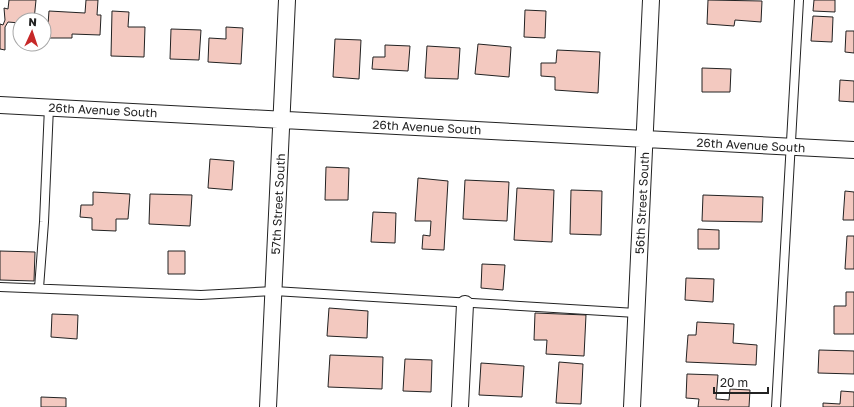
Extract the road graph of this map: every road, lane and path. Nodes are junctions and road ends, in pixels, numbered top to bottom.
1 (287, 0) edge
2 (651, 0) edge
3 (799, 0) edge
4 (0, 105) edge
5 (49, 107) junction
6 (282, 120) junction
7 (645, 139) junction
8 (791, 147) junction
9 (854, 150) edge
10 (0, 287) edge
11 (39, 288) junction
12 (274, 291) junction
13 (465, 304) junction
14 (636, 313) junction
15 (268, 407) edge
16 (460, 407) edge
17 (632, 407) edge
18 (776, 407) edge

1 - 6 street, 57th Street South
2 - 7 street, 56th Street South
3 - 8 lane
4 - 5 street, 26th Avenue South
5 - 6 street, 26th Avenue South
5 - 11 lane
6 - 7 street, 26th Avenue South
6 - 12 street, 57th Street South
7 - 8 street, 26th Avenue South
7 - 14 street, 56th Street South
8 - 9 street, 26th Avenue South
8 - 18 lane
10 - 11 lane
11 - 12 lane
12 - 13 lane
12 - 15 street, 57th Street South
13 - 14 lane
13 - 16 street
14 - 17 street, 56th Street South

